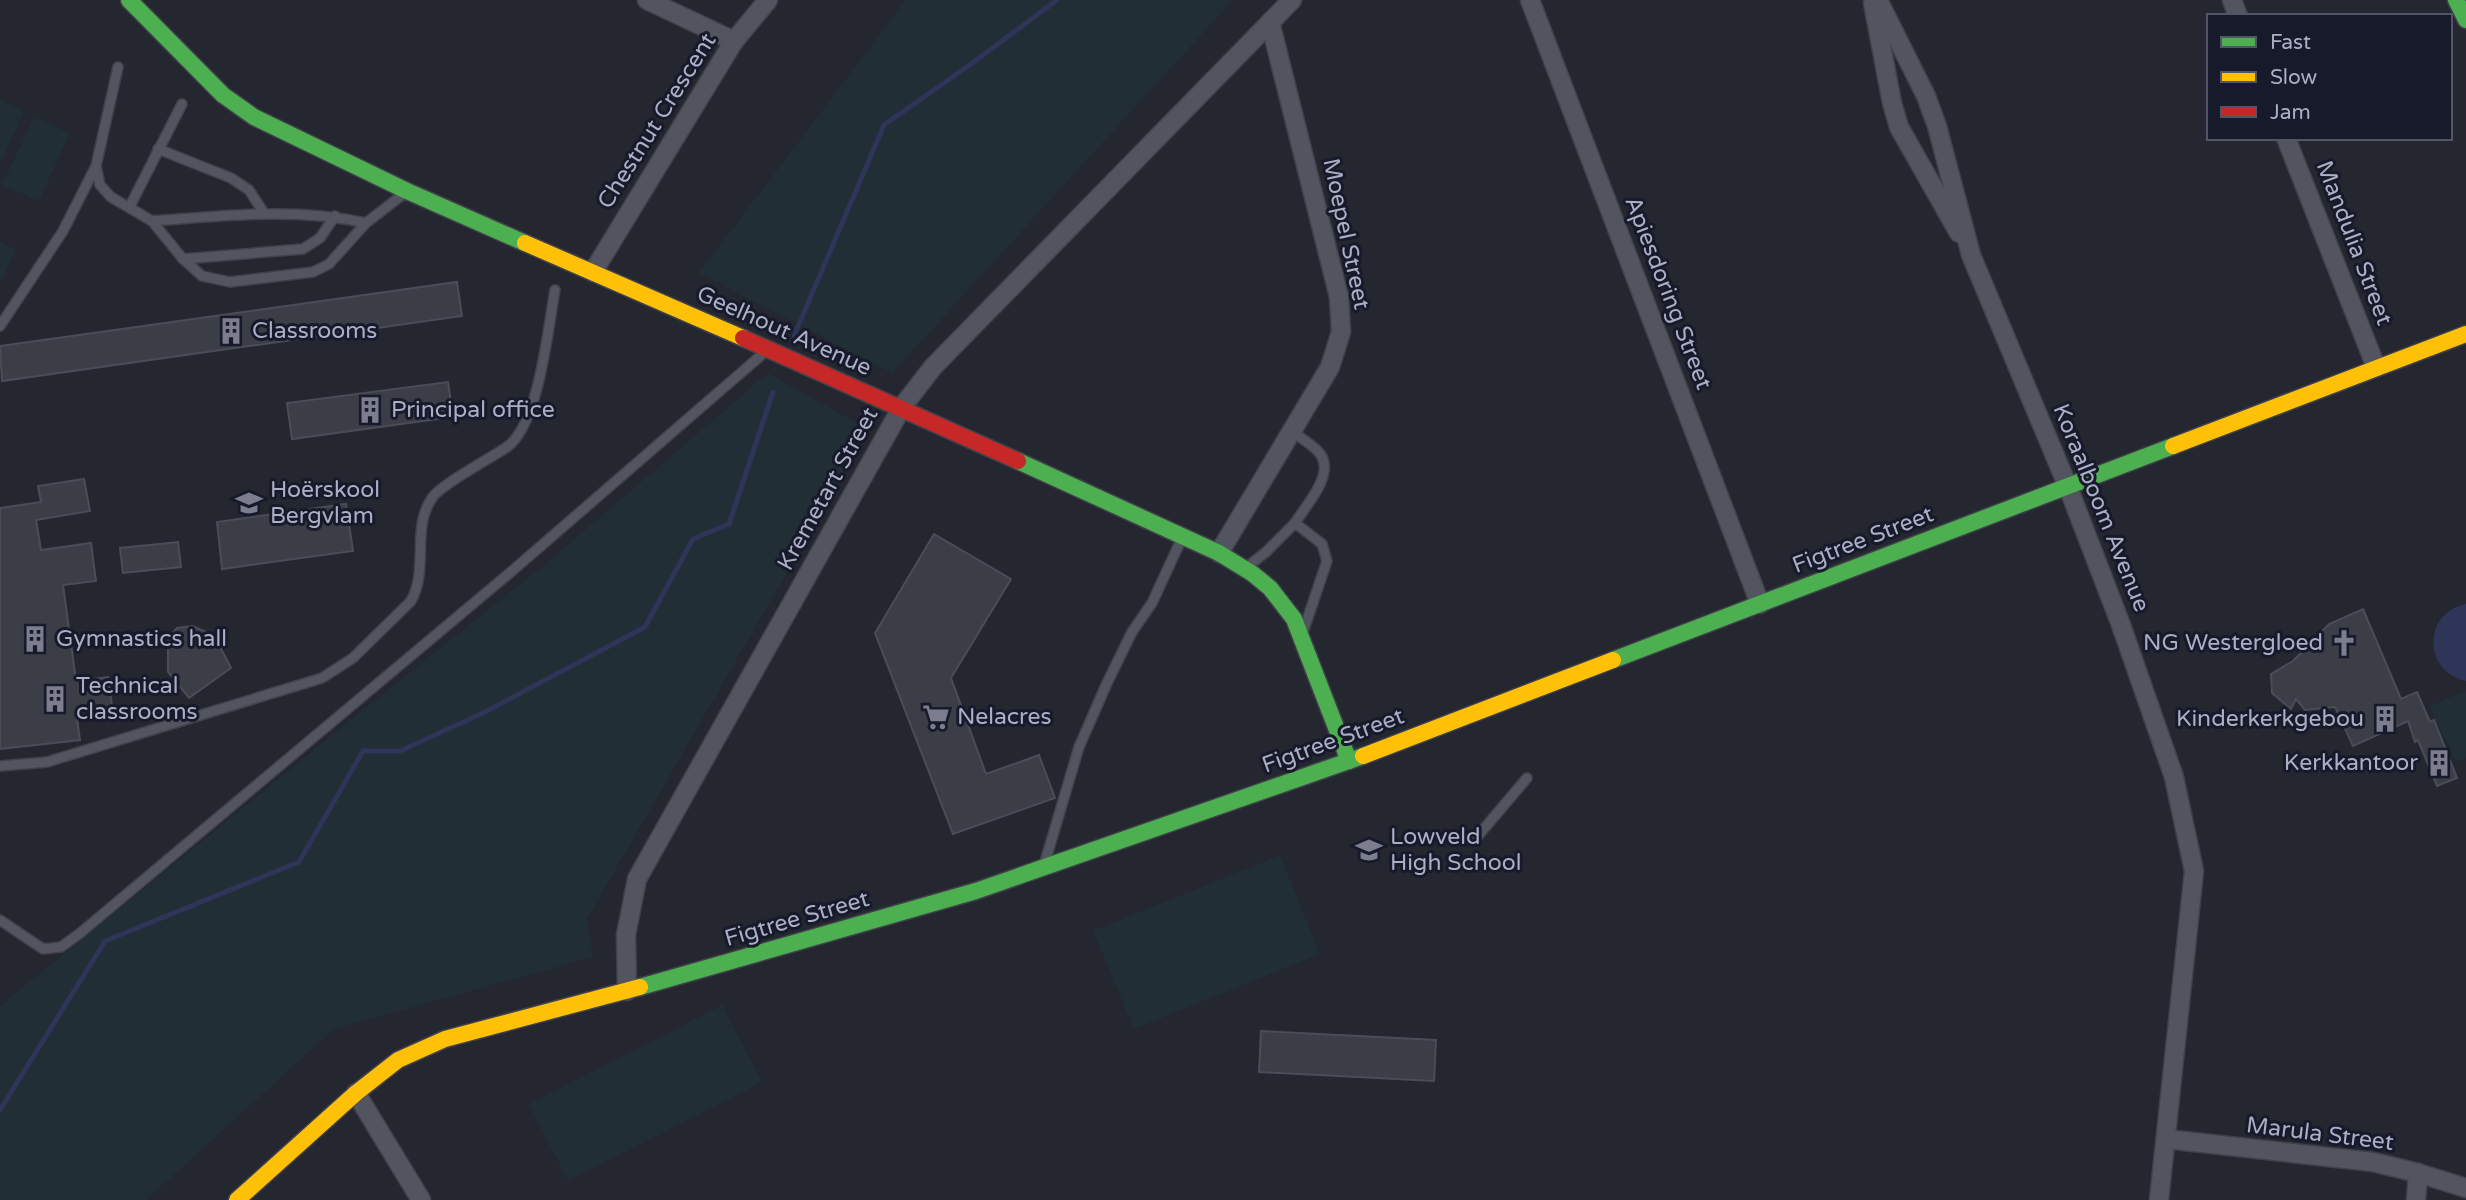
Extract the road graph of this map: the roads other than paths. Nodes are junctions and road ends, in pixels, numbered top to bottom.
1 (129, 0) edge
2 (647, 0) edge
3 (768, 0) edge
4 (1292, 0) edge
5 (1531, 0) edge
6 (1875, 0) edge
7 (2456, 0) edge
8 (2466, 20) edge
9 (1270, 22) junction
10 (734, 41) junction
11 (118, 67) dead end
12 (182, 104) dead end
13 (2287, 140) edge
14 (158, 149) junction
15 (96, 166) junction
16 (407, 191) junction
17 (130, 206) junction
18 (264, 213) junction
19 (335, 216) junction
20 (152, 221) junction
21 (366, 223) junction
22 (1971, 254) junction
23 (183, 259) junction
24 (593, 272) junction
25 (555, 290) dead end
26 (0, 326) edge
27 (2466, 334) edge
28 (769, 348) junction
29 (2375, 367) junction
30 (902, 407) junction
31 (1292, 431) junction
32 (2068, 487) junction
33 (1295, 523) junction
34 (1182, 537) junction
35 (1219, 553) junction
36 (1244, 568) junction
37 (1760, 604) junction
38 (1301, 637) junction
39 (1349, 761) junction
40 (0, 766) edge
41 (1527, 778) dead end
42 (1477, 837) dead end
43 (1044, 867) junction
44 (0, 920) edge
45 (627, 991) junction
46 (356, 1093) junction
47 (2166, 1139) junction
48 (2418, 1173) junction
49 (2466, 1188) edge
50 (237, 1200) edge
51 (421, 1200) edge
52 (2159, 1200) edge
53 (2416, 1200) edge

1 - 16 street, Geelhout Avenue
2 - 10 street
3 - 10 street, Chestnut Crescent
4 - 9 street, Kremetart Street
5 - 37 street, Apiesdoring Street
6 - 22 street, Koraalboom Avenue
6 - 22 street, Koraalboom Avenue
7 - 8 street
9 - 30 street, Kremetart Street
9 - 31 street, Moepel Street
10 - 24 street, Chestnut Crescent
11 - 15 lane
12 - 14 lane
13 - 29 street, Mandulia Street
14 - 17 lane
14 - 18 lane
15 - 17 lane
15 - 26 lane
16 - 21 lane
16 - 24 street, Geelhout Avenue
17 - 20 lane
18 - 19 lane
18 - 20 lane
19 - 21 lane
19 - 23 lane
20 - 23 lane
21 - 23 lane
22 - 32 street, Koraalboom Avenue
24 - 28 street, Geelhout Avenue
25 - 40 lane
27 - 29 street, Figtree Street
28 - 30 street, Geelhout Avenue
28 - 44 lane
29 - 32 street, Figtree Street
30 - 34 street, Geelhout Avenue
30 - 45 street, Kremetart Street
31 - 33 lane
31 - 35 street, Moepel Street
32 - 37 street, Figtree Street
32 - 47 street, Koraalboom Avenue
33 - 36 lane
33 - 38 lane
34 - 35 street, Geelhout Avenue
34 - 43 lane
35 - 36 street, Geelhout Avenue
36 - 38 street, Geelhout Avenue
37 - 39 street, Figtree Street
38 - 39 street, Geelhout Avenue
39 - 43 street, Figtree Street
41 - 42 lane
43 - 45 street, Figtree Street
45 - 46 street, Figtree Street
46 - 50 street, Figtree Street
46 - 51 street
47 - 48 street, Marula Street
47 - 52 street, Koraalboom Avenue
48 - 49 street, Marula Street
48 - 53 street

